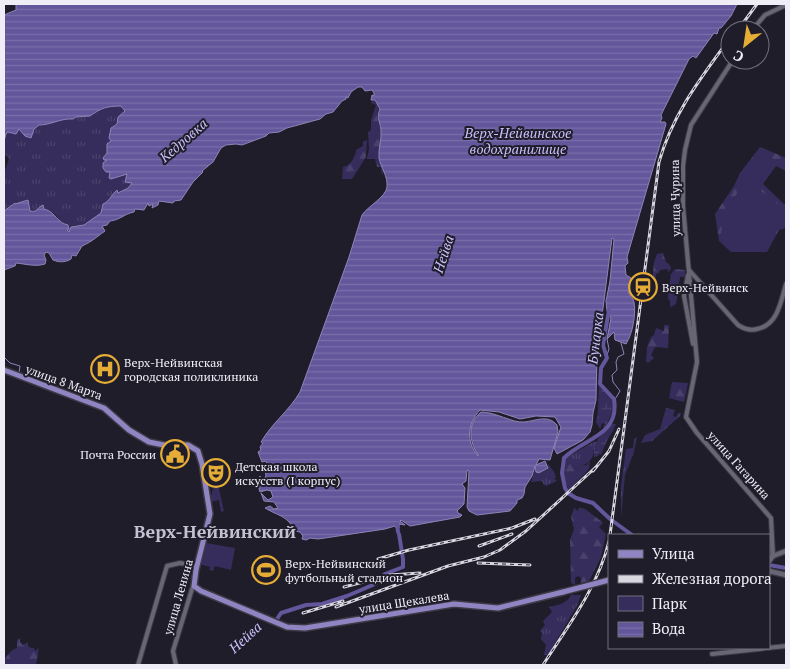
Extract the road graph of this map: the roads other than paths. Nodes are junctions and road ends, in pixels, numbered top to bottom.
1 (786, 5) edge
2 (760, 20) edge
3 (726, 70) edge
4 (689, 270) junction
5 (698, 280) junction
6 (690, 281) junction
7 (786, 284) edge
8 (686, 285) junction
9 (706, 289) junction
10 (691, 291) junction
11 (692, 334) junction
12 (4, 370) edge
13 (195, 448) joint
14 (786, 551) edge
15 (773, 556) junction
16 (770, 560) edge
17 (197, 566) junction
18 (770, 571) edge
19 (786, 574) edge
20 (608, 580) edge
21 (194, 586) junction
22 (786, 646) edge
23 (770, 648) edge
24 (758, 649) edge
25 (712, 654) dead end
26 (138, 665) edge
27 (176, 665) edge

1 - 2 street
3 - 4 street, улица Чурина
4 - 5 street
4 - 6 street, улица Чурина
4 - 8 street
5 - 6 street
5 - 9 street
6 - 8 street
6 - 10 street, улица Чурина
7 - 9 street
8 - 11 street
9 - 10 street
10 - 11 street, улица Чурина
11 - 15 street, улица Гагарина
12 - 13 main road, улица 8 Марта
13 - 17 main road, улица Ленина
14 - 15 main road
15 - 16 main road
17 - 21 main road, улица Ленина
17 - 26 street
18 - 19 main road
20 - 21 main road, улица Щекалева, bridge
21 - 27 street, улица Ленина
22 - 23 street
24 - 25 street

